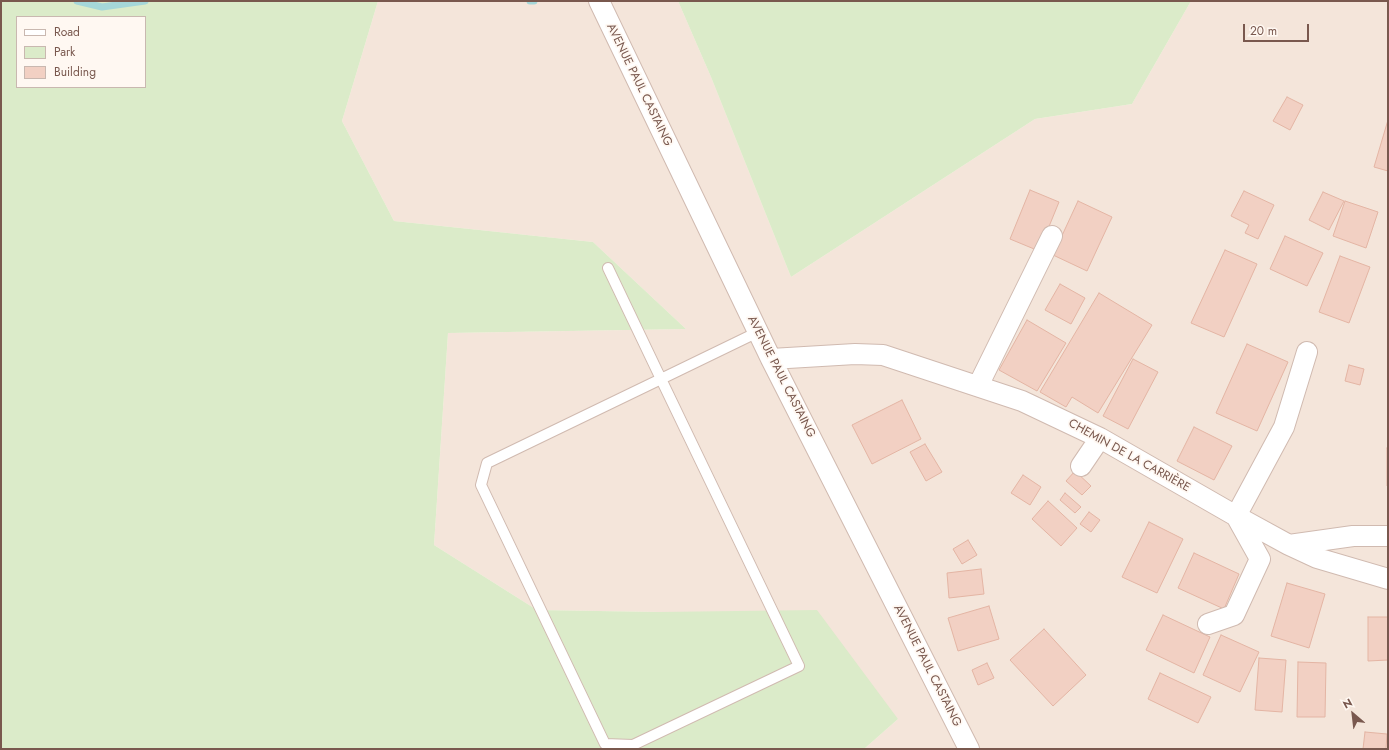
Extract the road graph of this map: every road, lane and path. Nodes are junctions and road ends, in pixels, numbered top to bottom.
1 (599, 1) edge
2 (1052, 236) dead end
3 (608, 268) dead end
4 (758, 332) junction
5 (1307, 352) dead end
6 (771, 359) junction
7 (662, 379) junction
8 (978, 386) junction
9 (1100, 438) junction
10 (1081, 466) dead end
11 (1236, 516) junction
12 (1388, 536) edge
13 (1289, 545) junction
14 (1388, 579) edge
15 (1208, 624) dead end
16 (969, 749) edge

1 - 4 street, AVENUE PAUL CASTAING
2 - 8 street
3 - 7 lane
4 - 6 street, AVENUE PAUL CASTAING
4 - 7 lane
5 - 11 street
6 - 8 street, CHEMIN DE LA CARRIÈRE
6 - 16 street, AVENUE PAUL CASTAING
7 - 7 lane
8 - 9 street, CHEMIN DE LA CARRIÈRE
9 - 10 street
9 - 11 street, CHEMIN DE LA CARRIÈRE
11 - 13 street, CHEMIN DE LA CARRIÈRE
11 - 15 street
12 - 13 street
13 - 14 street, CHEMIN DE LA CARRIÈRE

